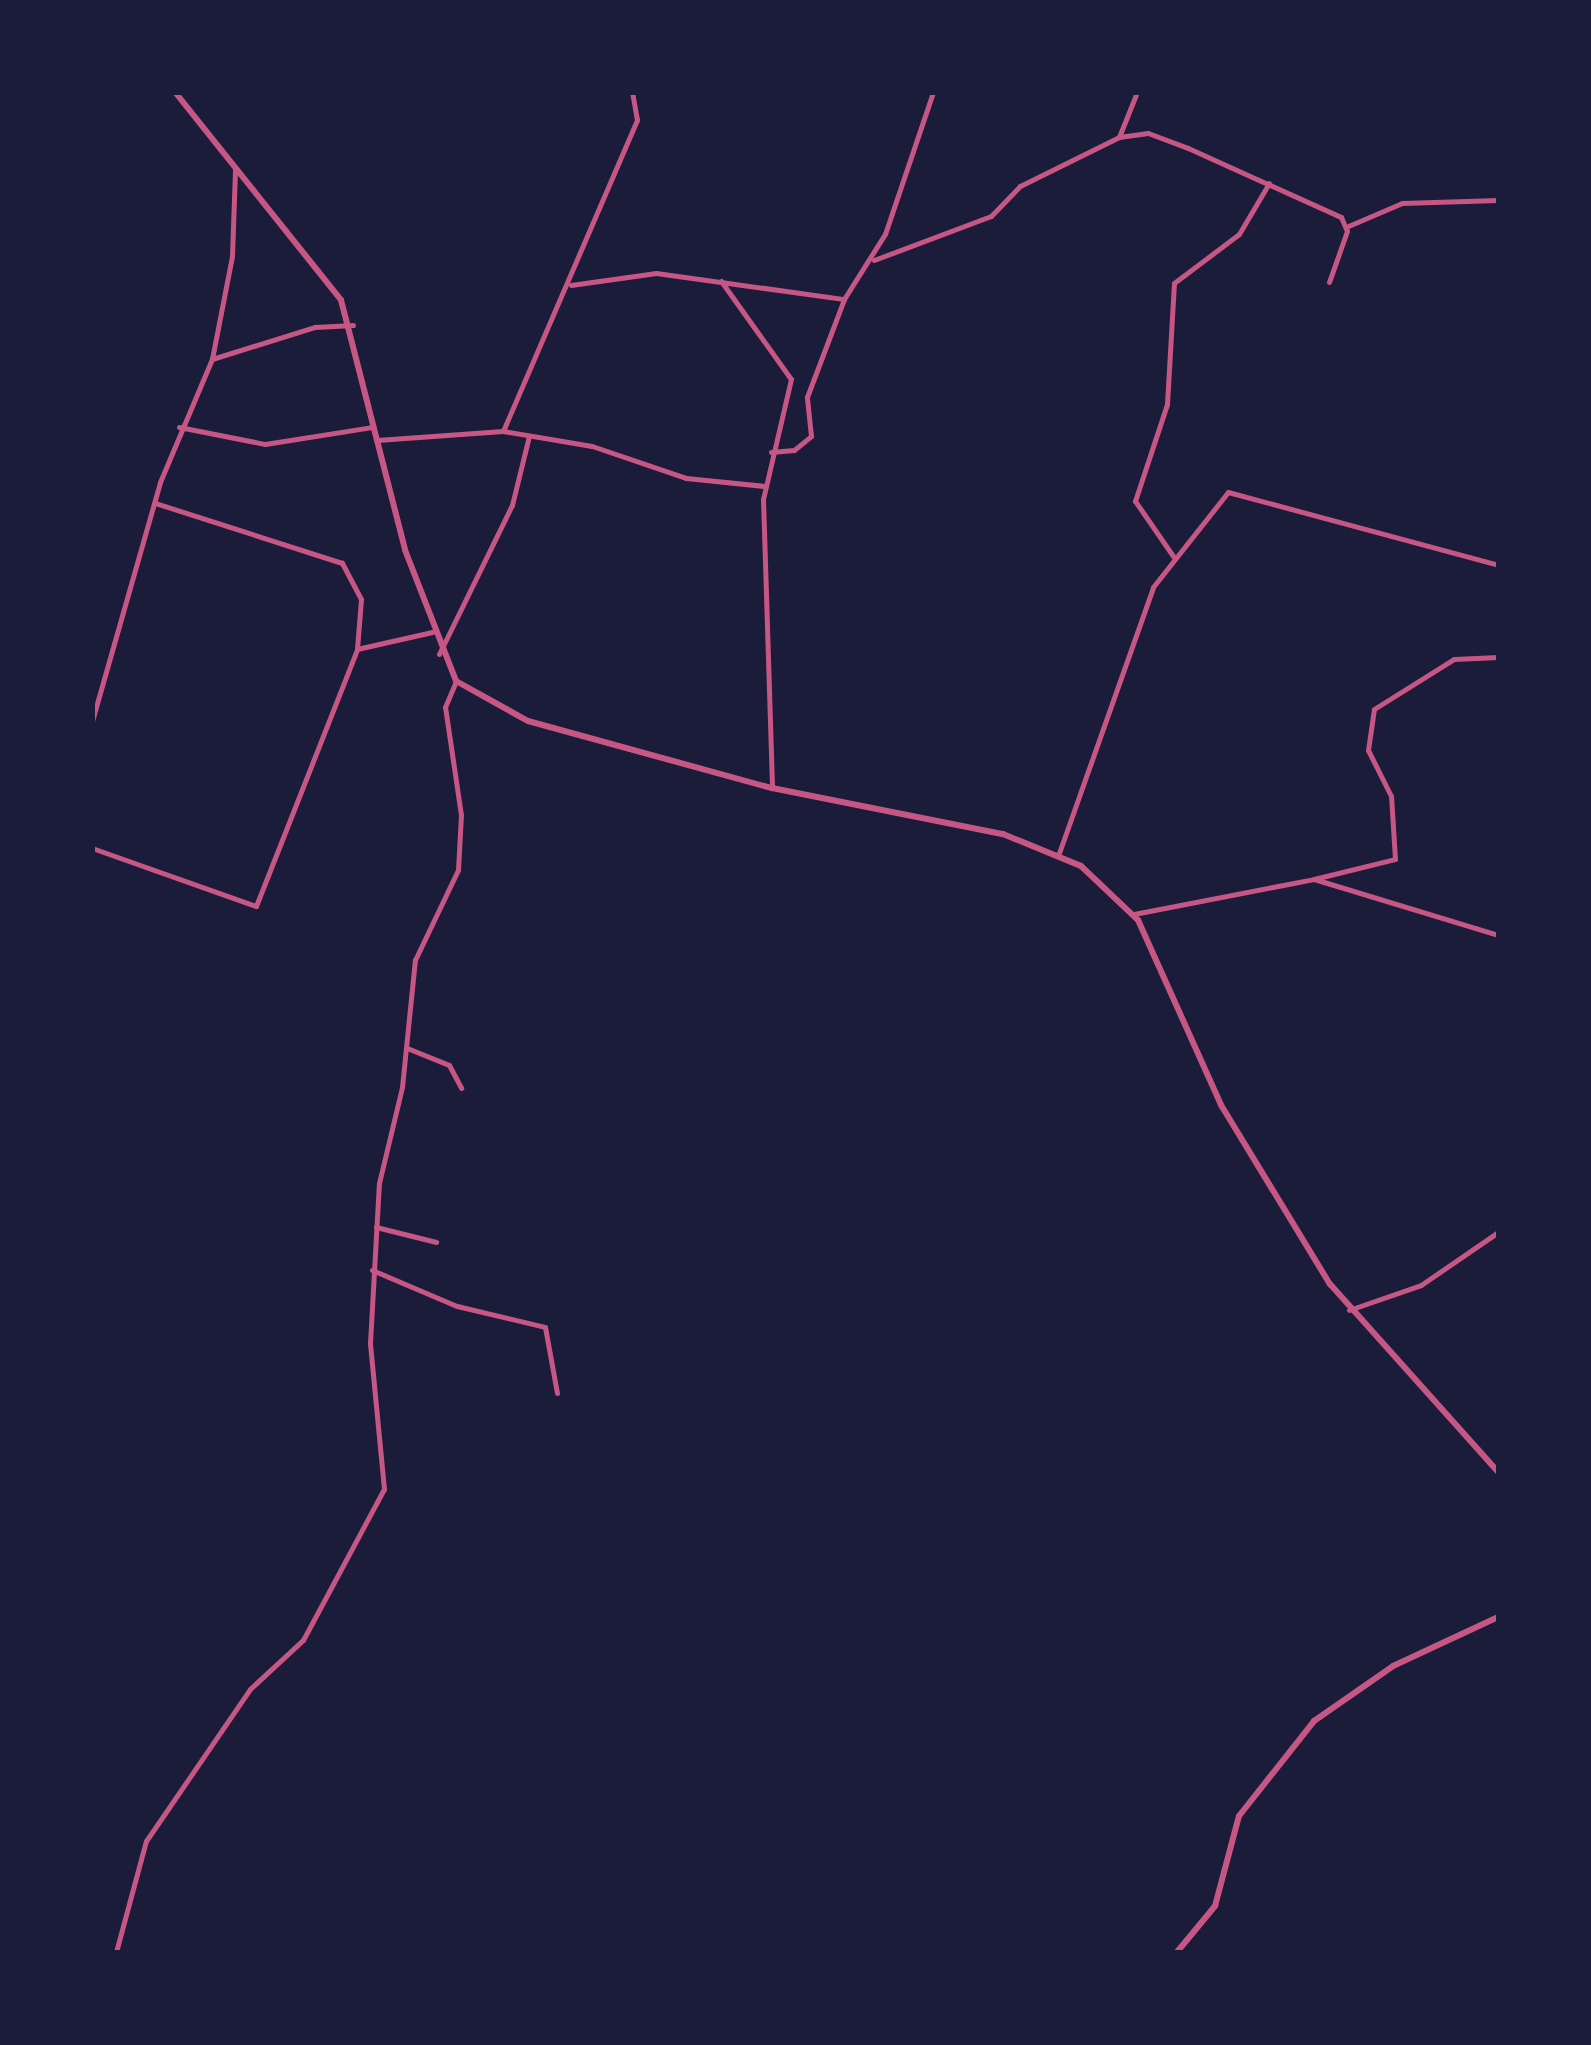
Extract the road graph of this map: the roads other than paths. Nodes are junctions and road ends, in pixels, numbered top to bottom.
1 (175, 92) edge
2 (632, 92) edge
3 (933, 92) edge
4 (1137, 92) edge
5 (1119, 136) junction
6 (236, 166) junction
7 (1269, 183) junction
8 (1498, 200) edge
9 (1346, 227) junction
10 (872, 260) junction
11 (721, 281) junction
12 (1329, 282) dead end
13 (571, 284) junction
14 (844, 299) junction
15 (353, 325) junction
16 (212, 360) junction
17 (374, 426) junction
18 (179, 428) junction
19 (504, 431) junction
20 (529, 436) junction
21 (377, 440) junction
22 (772, 452) junction
23 (765, 486) junction
24 (155, 503) junction
25 (1173, 556) junction
26 (1498, 564) edge
27 (432, 632) junction
28 (357, 649) junction
29 (439, 654) junction
30 (1498, 656) edge
31 (456, 680) junction
32 (92, 721) edge
33 (772, 788) junction
34 (92, 848) edge
35 (1059, 853) junction
36 (1314, 879) junction
37 (1134, 914) junction
38 (1498, 935) edge
39 (407, 1048) junction
40 (460, 1088) dead end
41 (375, 1227) junction
42 (1498, 1232) edge
43 (436, 1242) dead end
44 (372, 1270) junction
45 (1349, 1310) junction
46 (558, 1393) dead end
47 (1498, 1472) edge
48 (1498, 1617) edge
49 (116, 1952) edge
50 (1177, 1952) edge

1 - 6 street
2 - 13 street
3 - 10 street
4 - 5 street
5 - 7 street
5 - 10 street
6 - 15 street
6 - 16 street
7 - 9 street
7 - 25 street
8 - 9 street
9 - 12 street
10 - 14 street
11 - 13 street
11 - 14 street
11 - 22 street
13 - 19 street
14 - 22 street
15 - 16 street
15 - 17 street
16 - 18 street
17 - 18 street
17 - 21 street
18 - 24 street
19 - 20 street
19 - 21 street
20 - 23 street
20 - 29 street
21 - 27 street
22 - 23 street
23 - 33 street
24 - 28 street
24 - 32 street
25 - 26 street
25 - 35 street
27 - 28 street
27 - 29 street
28 - 34 street
29 - 31 street
30 - 36 street
31 - 33 street
31 - 39 street
33 - 35 street
35 - 37 street
36 - 37 street
36 - 38 street
37 - 45 street
39 - 40 street
39 - 41 street
41 - 43 street
41 - 44 street
42 - 45 street
44 - 46 street
44 - 49 street
45 - 47 street
48 - 50 street

